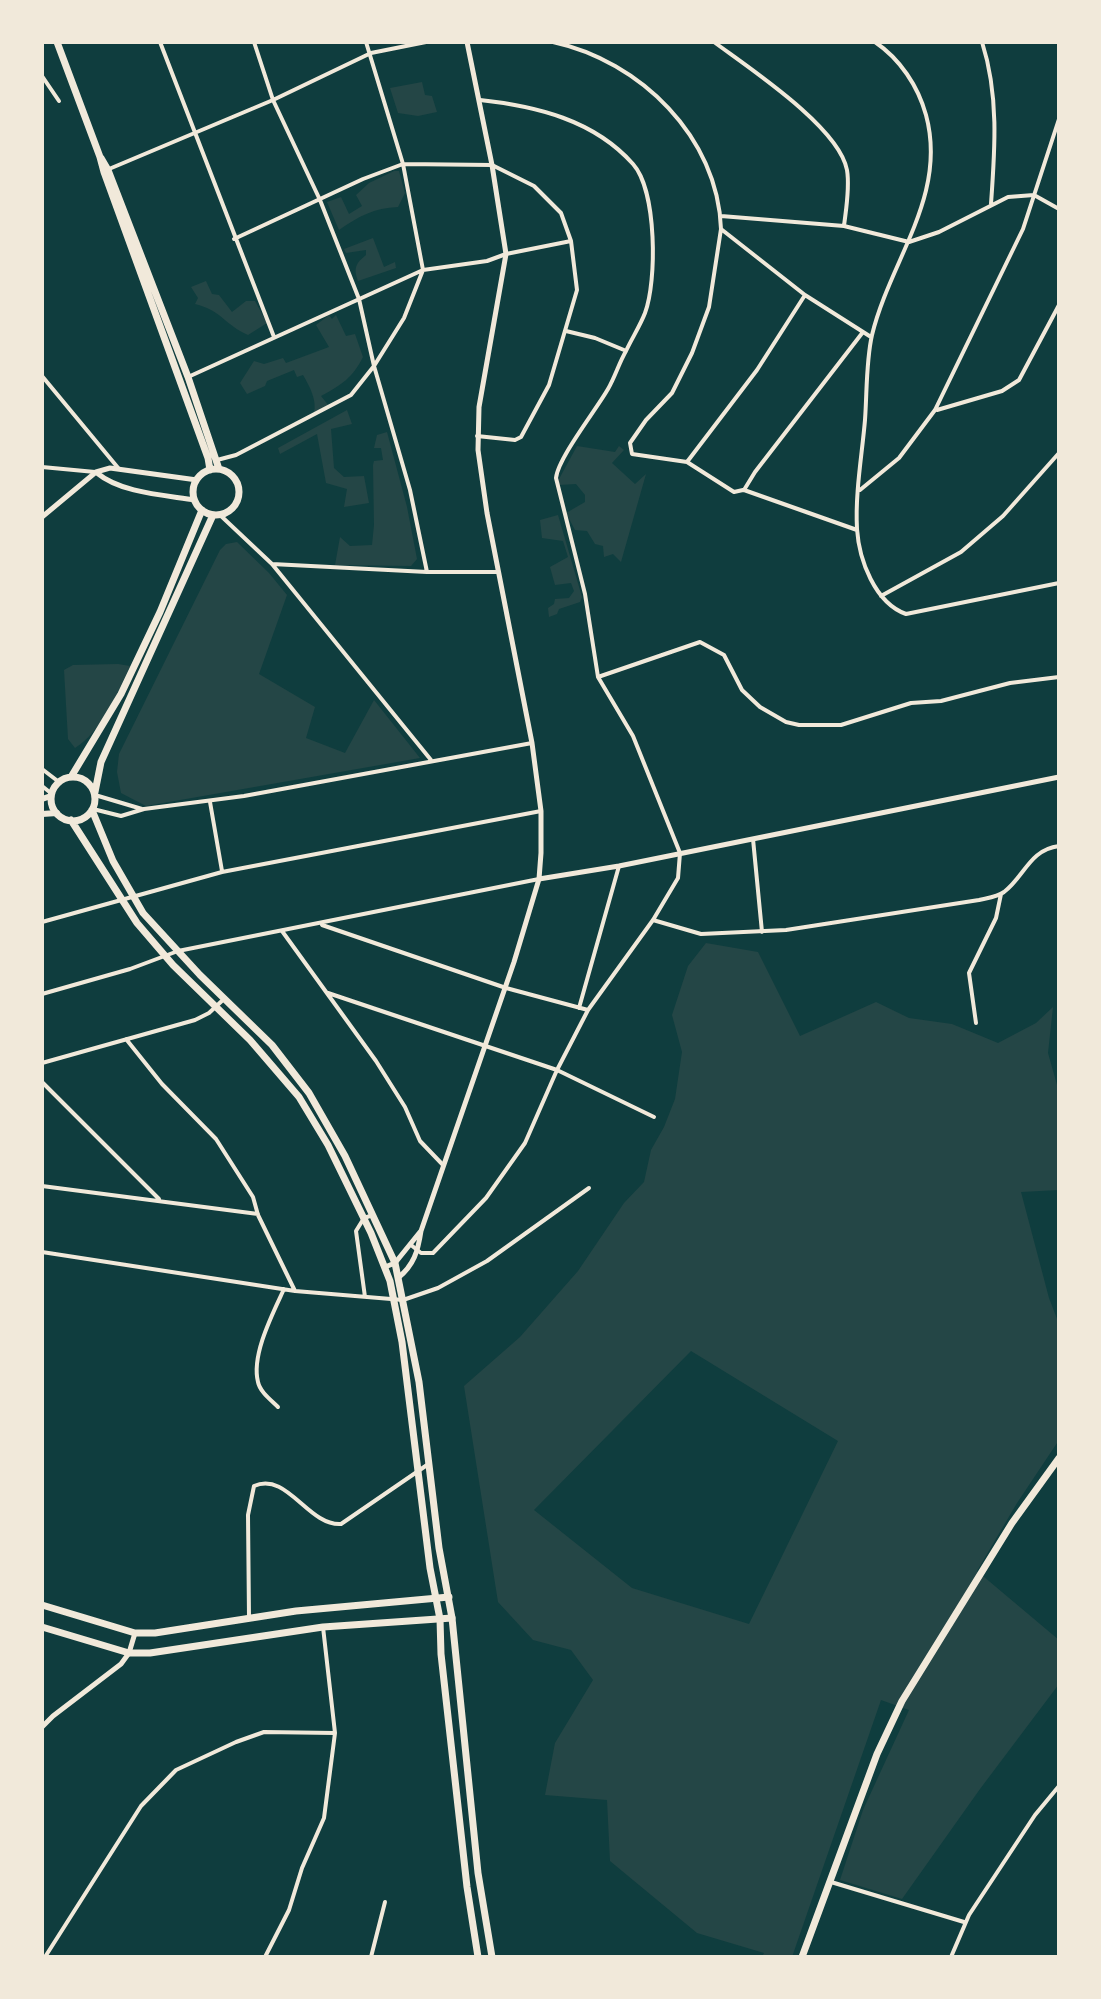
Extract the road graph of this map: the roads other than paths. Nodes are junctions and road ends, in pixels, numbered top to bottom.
1 (57, 42) edge
2 (160, 42) edge
3 (254, 42) edge
4 (366, 42) edge
5 (426, 42) edge
6 (467, 42) edge
7 (553, 42) edge
8 (714, 42) edge
9 (875, 42) edge
10 (982, 42) edge
11 (371, 53) junction
12 (42, 76) edge
13 (273, 100) junction
14 (480, 100) junction
15 (59, 101) dead end
16 (1059, 119) edge
17 (195, 131) junction
18 (403, 164) junction
19 (492, 165) junction
20 (106, 171) junction
21 (1034, 195) junction
22 (320, 200) junction
23 (991, 204) junction
24 (1059, 209) edge
25 (720, 216) junction
26 (844, 226) junction
27 (721, 229) junction
28 (234, 239) junction
29 (571, 241) junction
30 (909, 242) junction
31 (506, 254) junction
32 (423, 270) junction
33 (805, 295) junction
34 (359, 299) junction
35 (1059, 305) edge
36 (566, 331) junction
37 (863, 332) junction
38 (274, 337) junction
39 (871, 337) junction
40 (625, 351) junction
41 (374, 366) junction
42 (42, 376) edge
43 (184, 379) junction
44 (935, 410) junction
45 (477, 436) junction
46 (1059, 453) edge
47 (215, 460) junction
48 (687, 462) junction
49 (42, 467) edge
50 (119, 469) junction
51 (215, 470) junction
52 (96, 472) junction
53 (197, 480) junction
54 (744, 490) junction
55 (860, 490) junction
56 (195, 500) junction
57 (202, 510) junction
58 (217, 515) junction
59 (42, 517) edge
60 (857, 530) junction
61 (272, 564) junction
62 (427, 572) junction
63 (501, 572) junction
64 (1059, 583) edge
65 (881, 596) junction
66 (598, 677) junction
67 (1059, 677) edge
68 (532, 743) junction
69 (431, 760) junction
70 (42, 769) edge
71 (71, 777) junction
72 (1059, 777) edge
73 (59, 782) junction
74 (42, 786) edge
75 (95, 794) junction
76 (52, 795) junction
77 (42, 799) edge
78 (210, 802) junction
79 (144, 809) junction
80 (92, 810) junction
81 (541, 811) junction
82 (57, 813) junction
83 (42, 814) edge
84 (71, 820) junction
85 (753, 839) junction
86 (1059, 846) edge
87 (680, 853) junction
88 (619, 866) junction
89 (222, 872) junction
90 (539, 879) junction
91 (1001, 894) junction
92 (132, 896) junction
93 (120, 899) junction
94 (653, 920) junction
95 (42, 922) edge
96 (320, 925) junction
97 (282, 931) junction
98 (762, 932) junction
99 (178, 951) junction
100 (164, 955) junction
101 (506, 988) junction
102 (328, 993) junction
103 (42, 994) edge
104 (225, 998) junction
105 (216, 1006) junction
106 (579, 1008) junction
107 (588, 1010) junction
108 (976, 1023) dead end
109 (126, 1039) junction
110 (485, 1046) junction
111 (42, 1063) edge
112 (557, 1070) junction
113 (42, 1082) edge
114 (654, 1117) dead end
115 (445, 1166) junction
116 (42, 1186) edge
117 (589, 1188) dead end
118 (160, 1200) junction
119 (258, 1215) junction
120 (373, 1215) junction
121 (364, 1218) junction
122 (421, 1231) junction
123 (411, 1245) junction
124 (418, 1251) junction
125 (42, 1252) edge
126 (395, 1263) junction
127 (385, 1267) junction
128 (399, 1278) junction
129 (390, 1281) junction
130 (284, 1289) junction
131 (295, 1291) junction
132 (365, 1297) junction
133 (399, 1300) junction
134 (278, 1407) dead end
135 (1059, 1458) edge
136 (429, 1464) junction
137 (419, 1469) junction
138 (449, 1597) junction
139 (437, 1598) junction
140 (42, 1605) edge
141 (249, 1617) junction
142 (452, 1618) junction
143 (440, 1619) junction
144 (42, 1627) edge
145 (323, 1627) junction
146 (135, 1633) junction
147 (129, 1653) junction
148 (42, 1727) edge
149 (335, 1733) junction
150 (1059, 1786) edge
151 (828, 1881) junction
152 (385, 1902) dead end
153 (965, 1922) junction
154 (45, 1957) edge
155 (265, 1957) edge
156 (371, 1957) edge
157 (478, 1957) edge
158 (492, 1957) edge
159 (802, 1957) edge
160 (951, 1957) edge

1 - 20 main road
2 - 17 street
3 - 13 street
4 - 11 street
5 - 11 street
6 - 14 street
7 - 25 street
8 - 26 street
9 - 30 street
10 - 23 street
11 - 13 street
11 - 18 street
12 - 15 street
13 - 17 street
13 - 22 street
14 - 19 street
14 - 40 street
16 - 21 street
17 - 20 street
17 - 28 street
18 - 19 street
18 - 22 street
18 - 32 street
19 - 29 street
19 - 31 street
20 - 43 main road
21 - 23 street
21 - 24 street
21 - 44 street
22 - 28 street
22 - 34 street
23 - 30 street
25 - 26 street
25 - 27 street
26 - 30 street
27 - 33 street
27 - 48 street
28 - 38 street
29 - 31 street
29 - 36 street
30 - 39 street
31 - 32 street
31 - 45 street
32 - 34 street
32 - 41 street
33 - 37 street
33 - 48 street
34 - 38 street
34 - 41 street
35 - 44 street
36 - 40 street
36 - 45 street
37 - 39 street
37 - 54 street
38 - 43 street
39 - 55 street
40 - 66 street
41 - 47 street
41 - 62 street
42 - 50 street
43 - 47 main road
43 - 51 main road
44 - 55 street
45 - 63 street
46 - 65 street
47 - 51 main road
48 - 54 street
49 - 52 street
50 - 52 street
50 - 53 street
51 - 53 main road
51 - 58 main road
52 - 56 street
52 - 59 street
53 - 56 main road
54 - 60 street
55 - 60 street
56 - 57 main road
57 - 58 main road
57 - 71 main road
58 - 61 street
58 - 75 main road
60 - 65 street
61 - 62 street
61 - 69 street
62 - 63 street
63 - 68 street
64 - 65 street
66 - 67 street
66 - 87 street
68 - 69 street
68 - 81 street
69 - 78 street
70 - 73 street
71 - 73 main road
71 - 75 main road
72 - 85 street
73 - 76 main road
74 - 76 street
75 - 79 street
75 - 80 main road
76 - 77 main road
76 - 82 main road
78 - 79 street
78 - 89 street
79 - 80 street
80 - 84 main road
80 - 92 main road
81 - 89 street
81 - 90 street
82 - 83 main road
82 - 84 main road
84 - 93 main road
85 - 87 street
85 - 98 street
86 - 91 street
87 - 88 street
87 - 94 street
88 - 90 street
88 - 106 street
89 - 92 street
90 - 96 street
90 - 101 street
91 - 98 street
91 - 108 street
92 - 93 street
92 - 99 main road
93 - 95 street
93 - 100 main road
94 - 98 street
94 - 107 street
96 - 97 street
96 - 101 street
97 - 99 street
97 - 102 street
99 - 100 street
99 - 104 main road
100 - 103 street
100 - 105 main road
101 - 106 street
101 - 110 street
102 - 110 street
102 - 115 street
104 - 105 street
104 - 120 main road
105 - 109 street
105 - 121 main road
106 - 107 street
107 - 112 street
109 - 111 street
109 - 119 street
110 - 112 street
110 - 115 street
112 - 114 street
112 - 124 street
113 - 118 street
115 - 122 street
116 - 118 street
117 - 133 street
118 - 119 street
119 - 131 street
120 - 121 street
120 - 126 main road
121 - 127 main road
121 - 132 street
122 - 123 street
122 - 124 street
123 - 124 street
123 - 126 street
124 - 128 street
125 - 130 street
126 - 127 street
126 - 128 main road
127 - 129 main road
128 - 129 street
128 - 133 main road
129 - 133 main road
130 - 131 street
130 - 134 street
131 - 132 street
132 - 133 street
133 - 136 main road
133 - 137 main road
135 - 151 main road
136 - 137 street
136 - 138 main road
137 - 139 main road
137 - 141 street
138 - 139 main road
138 - 142 main road
139 - 141 main road
139 - 143 main road
140 - 146 main road
141 - 146 main road
142 - 143 main road
142 - 158 main road
143 - 145 main road
143 - 157 main road
144 - 147 main road
145 - 147 main road
145 - 149 street
146 - 147 street
147 - 148 street
149 - 154 street
149 - 155 street
150 - 153 street
151 - 153 street
151 - 159 main road
152 - 156 street
153 - 160 street

